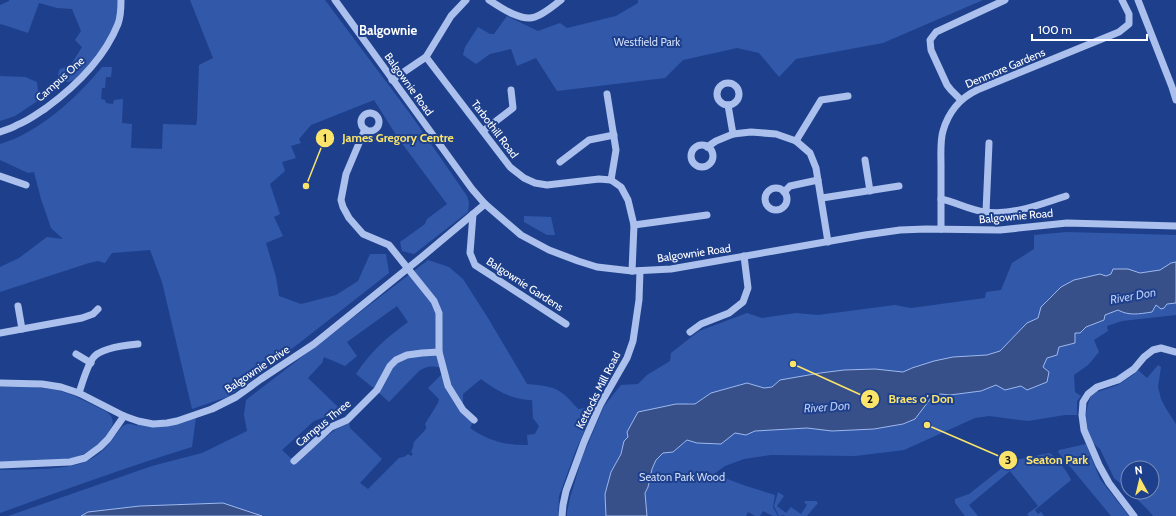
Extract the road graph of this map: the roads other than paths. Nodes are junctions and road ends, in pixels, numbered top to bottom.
1 (121, 0) edge
2 (335, 0) edge
3 (466, 0) edge
4 (489, 0) edge
5 (561, 0) edge
6 (1006, 0) edge
7 (1122, 0) edge
8 (1138, 0) edge
9 (426, 56) junction
10 (392, 80) junction
11 (1174, 86) edge
12 (511, 90) dead end
13 (607, 94) dead end
14 (848, 96) dead end
15 (961, 100) junction
16 (1176, 100) edge
17 (728, 106) dead end
18 (365, 129) dead end
19 (483, 131) junction
20 (0, 132) edge
21 (733, 134) junction
22 (614, 135) junction
23 (796, 141) junction
24 (989, 143) dead end
25 (707, 147) dead end
26 (865, 160) dead end
27 (560, 162) dead end
28 (0, 176) edge
29 (611, 180) junction
30 (818, 180) junction
31 (26, 185) dead end
32 (899, 186) dead end
33 (870, 191) junction
34 (784, 192) dead end
35 (1066, 196) dead end
36 (822, 198) junction
37 (941, 198) junction
38 (485, 204) junction
39 (986, 212) junction
40 (473, 214) junction
41 (707, 215) dead end
42 (634, 225) junction
43 (1176, 226) edge
44 (941, 229) junction
45 (828, 242) junction
46 (744, 256) junction
47 (408, 268) junction
48 (632, 271) junction
49 (640, 271) junction
50 (18, 306) dead end
51 (98, 309) dead end
52 (566, 324) dead end
53 (22, 329) junction
54 (690, 332) dead end
55 (0, 333) edge
56 (138, 344) dead end
57 (439, 352) junction
58 (1176, 352) edge
59 (76, 354) dead end
60 (91, 363) junction
61 (0, 383) edge
62 (78, 394) junction
63 (124, 416) junction
64 (474, 420) dead end
65 (294, 461) dead end
66 (0, 465) edge
67 (562, 516) edge
68 (1134, 516) edge

1 - 20 street, Campus One
2 - 10 street, Balgownie Road
3 - 9 street
4 - 5 street
6 - 15 street
7 - 15 street, Denmore Gardens
8 - 11 street
9 - 10 street
9 - 19 street, Tarbothill Road
10 - 38 street, Balgownie Road
11 - 16 street
12 - 19 street
13 - 22 street
14 - 23 street
15 - 37 street, Denmore Gardens
17 - 21 street
18 - 47 street
19 - 29 street, Tarbothill Road
21 - 23 street
21 - 25 street
22 - 27 street
22 - 29 street
23 - 30 street
24 - 39 street
26 - 33 street
28 - 31 street
29 - 42 street
30 - 34 street
30 - 36 street
32 - 33 street
33 - 36 street
35 - 39 street
36 - 45 street
37 - 39 street
37 - 44 street, Denmore Gardens
38 - 40 street, Balgownie Drive
38 - 48 street, Balgownie Road
40 - 47 street, Balgownie Drive
40 - 52 street, Balgownie Gardens
41 - 42 street
42 - 48 street
43 - 44 street, Balgownie Road
44 - 45 street, Balgownie Road
45 - 46 street, Balgownie Road
46 - 49 street, Balgownie Road
46 - 54 street
47 - 57 street
47 - 63 street, Balgownie Drive
48 - 49 street, Balgownie Road
49 - 67 street, Kettocks Mill Road
50 - 53 street
51 - 53 street
53 - 55 street
56 - 60 street
57 - 64 street
57 - 65 street, Campus Three
58 - 68 street
59 - 60 street
60 - 62 street
61 - 62 street, Balgownie Drive
62 - 63 street, Balgownie Drive
63 - 66 street

